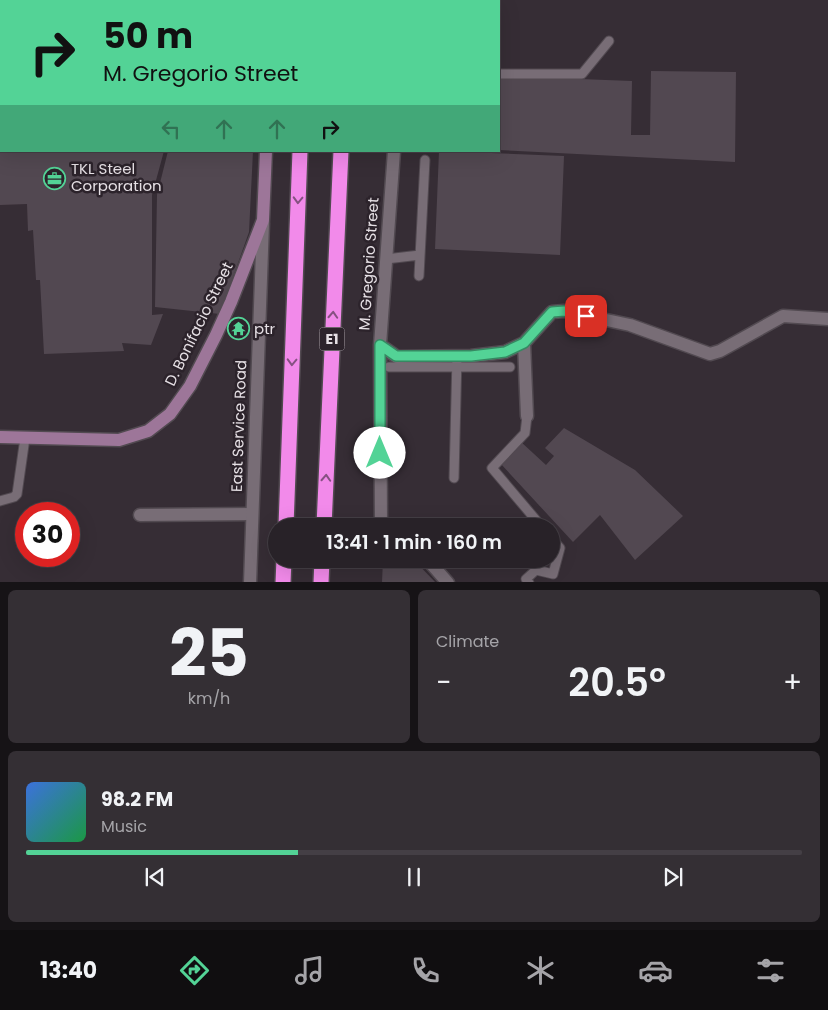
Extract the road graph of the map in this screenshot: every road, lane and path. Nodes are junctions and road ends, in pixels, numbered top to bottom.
1 (609, 41) dead end
2 (500, 74) edge
3 (266, 152) edge
4 (300, 152) edge
5 (341, 152) edge
6 (394, 152) edge
7 (425, 160) dead end
8 (263, 220) junction
9 (420, 255) junction
10 (386, 259) junction
11 (418, 276) dead end
12 (828, 319) edge
13 (524, 343) junction
14 (380, 345) junction
15 (456, 362) junction
16 (389, 366) dead end
17 (510, 367) dead end
18 (527, 416) joint
19 (0, 437) edge
20 (25, 438) junction
21 (454, 478) dead end
22 (0, 501) edge
23 (252, 514) junction
24 (140, 515) dead end
25 (286, 518) edge
26 (324, 518) edge
27 (381, 518) edge
28 (534, 518) edge
29 (284, 568) edge
30 (322, 568) edge
31 (435, 568) edge
32 (555, 568) edge
33 (250, 582) edge
34 (283, 582) edge
35 (321, 582) edge
36 (448, 582) edge
37 (529, 582) edge

1 - 2 lane
3 - 8 main road, East Service Road
4 -> 25 highway
26 -> 5 highway, E1
6 - 10 street, M. Gregorio Street
7 - 9 lane
8 - 20 main road, D. Bonifacio Street
8 - 23 street, East Service Road
9 - 10 lane
9 - 11 lane
10 - 14 street, M. Gregorio Street
12 - 13 street, M. Gregorio Street
13 - 15 street, M. Gregorio Street
13 - 18 street
14 - 15 street, M. Gregorio Street
14 - 27 street
15 - 16 lane
15 - 17 lane
15 - 21 lane
18 - 28 lane
19 - 20 main road, D. Bonifacio Street
20 - 22 lane
23 - 24 street
23 - 33 street, East Service Road
29 - 34 highway
30 - 35 highway
31 - 36 street
32 - 37 lane

